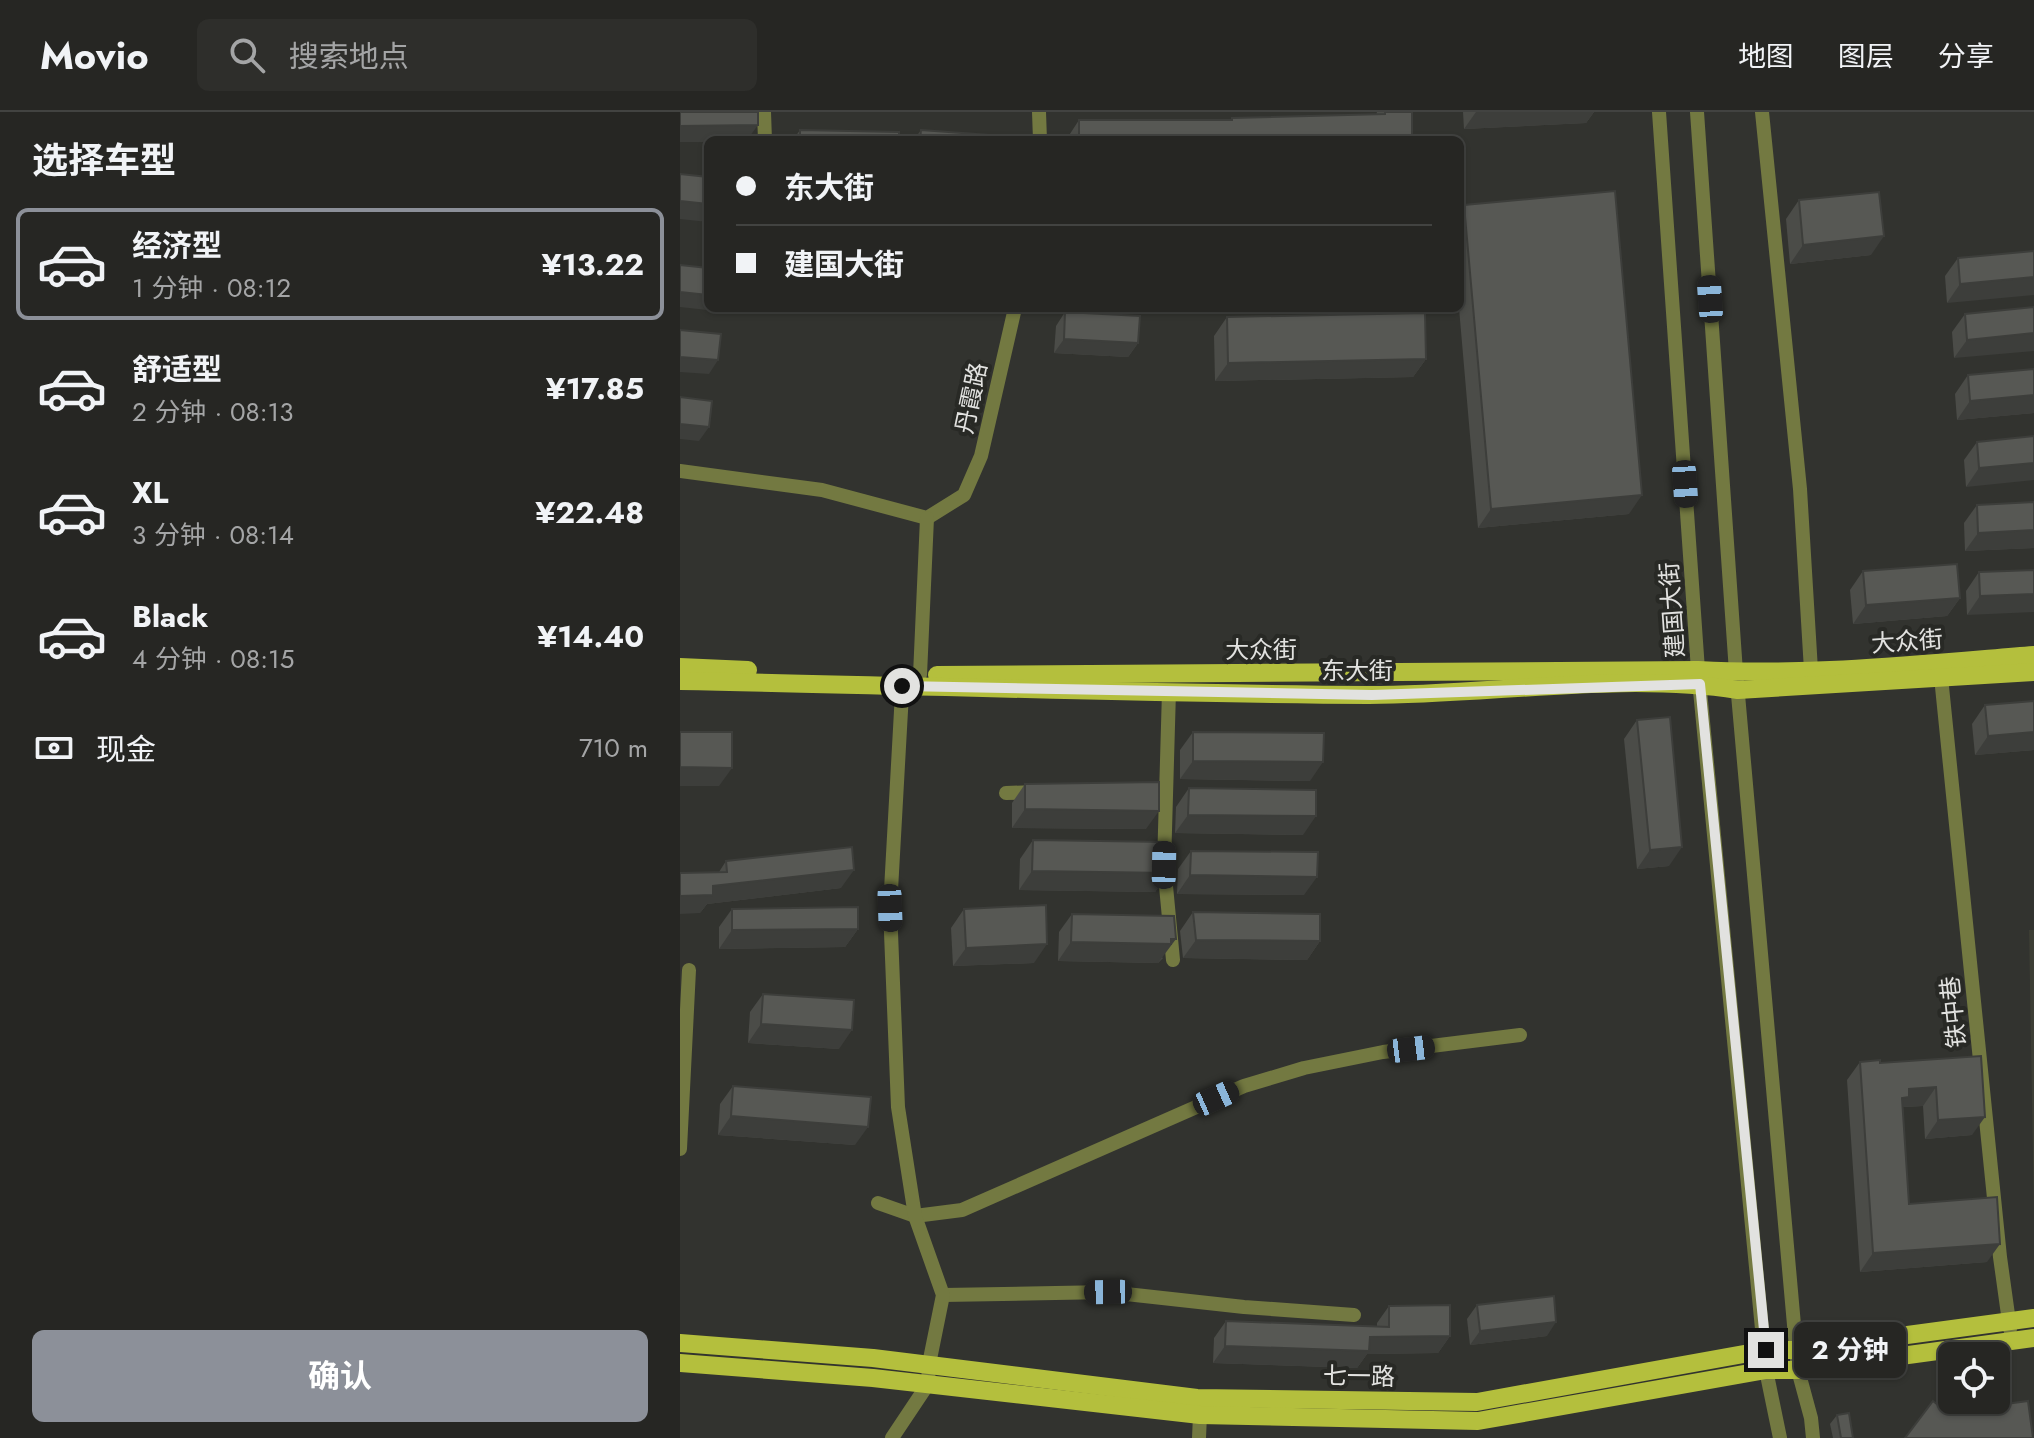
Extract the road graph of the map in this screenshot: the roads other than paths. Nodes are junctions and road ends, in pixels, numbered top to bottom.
1 (764, 112) edge
2 (1039, 112) edge
3 (1659, 112) edge
4 (1697, 112) edge
5 (1762, 112) edge
6 (765, 136) edge
7 (1040, 136) edge
8 (1014, 312) edge
9 (680, 471) edge
10 (927, 518) junction
11 (2034, 655) edge
12 (680, 667) edge
13 (1811, 670) junction
14 (2034, 672) edge
15 (1699, 677) junction
16 (1941, 677) junction
17 (909, 679) junction
18 (680, 681) edge
19 (1737, 681) junction
20 (1169, 691) junction
21 (1049, 791) edge
22 (1006, 793) dead end
23 (1173, 960) edge
24 (689, 970) dead end
25 (1520, 1035) dead end
26 (680, 1149) edge
27 (878, 1203) dead end
28 (915, 1216) junction
29 (943, 1295) junction
30 (1354, 1315) dead end
31 (2034, 1318) edge
32 (2010, 1321) junction
33 (2034, 1338) edge
34 (2012, 1341) junction
35 (680, 1343) edge
36 (1766, 1350) junction
37 (1796, 1350) junction
38 (680, 1363) edge
39 (929, 1364) junction
40 (1766, 1370) junction
41 (1798, 1370) junction
42 (928, 1384) junction
43 (1200, 1415) junction
44 (892, 1438) edge
45 (1199, 1438) edge
46 (1780, 1438) edge
47 (1813, 1438) edge

1 - 6 street
2 - 7 street
3 - 15 street, 建国大街
4 - 19 street
5 - 13 street
8 - 10 street, 丹霞路
9 - 10 street
10 - 17 street
11 - 13 main road, 大众街
12 - 17 main road, 大众街
13 - 19 main road, 大众街
14 - 16 main road, 东大街
15 - 17 main road, 大众街
15 - 19 main road, 东大街
15 - 20 main road, 东大街
15 - 36 street, 建国大街
16 - 19 main road, 东大街
16 - 32 street, 铁中巷
17 - 18 main road, 东大街
17 - 20 main road, 东大街
17 - 28 street
19 - 37 street
20 - 23 street
21 - 22 street
24 - 26 street
25 - 28 street
27 - 28 street
28 - 29 street
29 - 30 street
29 - 39 street
31 - 32 main road, 七一路
32 - 34 street, 铁中巷
32 - 37 main road, 七一路
33 - 34 main road, 七一路
34 - 41 main road, 七一路
35 - 39 main road, 七一路
36 - 37 main road, 七一路
36 - 39 main road, 七一路
36 - 40 street, 建国大街
37 - 41 street
38 - 42 main road, 七一路
39 - 42 street
40 - 41 main road, 七一路
40 - 43 main road, 七一路
40 - 46 street, 建国大街
41 - 47 street
42 - 43 main road, 七一路
42 - 44 street
43 - 45 street

